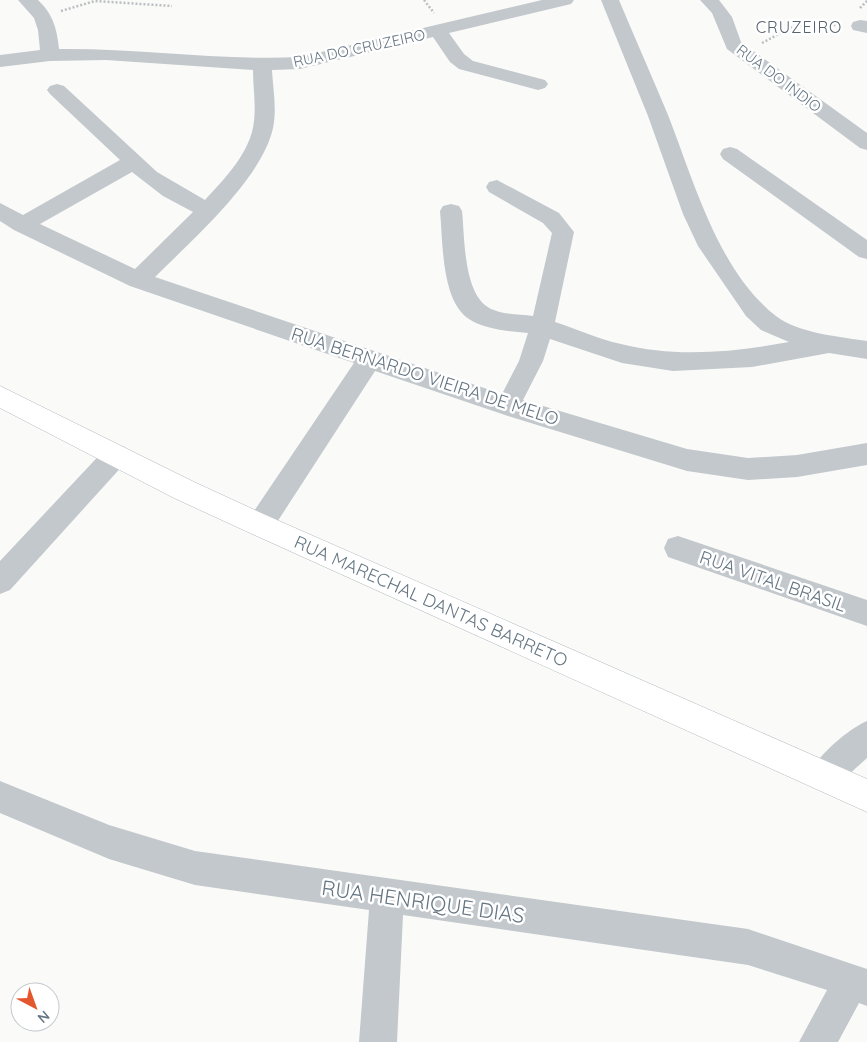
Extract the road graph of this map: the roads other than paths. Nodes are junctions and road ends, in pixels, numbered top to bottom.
1 (27, 0) edge
2 (565, 0) edge
3 (610, 0) edge
4 (709, 0) edge
5 (438, 31) junction
6 (50, 55) junction
7 (0, 61) edge
8 (262, 65) junction
9 (538, 84) dead end
10 (58, 90) dead end
11 (867, 143) edge
12 (730, 154) dead end
13 (133, 162) junction
14 (497, 187) dead end
15 (0, 210) edge
16 (207, 210) junction
17 (451, 212) dead end
18 (22, 224) junction
19 (867, 251) edge
20 (138, 280) junction
21 (542, 327) junction
22 (829, 344) junction
23 (867, 350) edge
24 (370, 359) junction
25 (0, 396) edge
26 (508, 406) junction
27 (867, 454) edge
28 (116, 455) junction
29 (260, 525) junction
30 (678, 548) dead end
31 (0, 581) edge
32 (867, 613) edge
33 (867, 737) edge
34 (824, 776) junction
35 (867, 796) edge
36 (2, 803) edge
37 (388, 896) junction
38 (860, 984) edge
39 (378, 1042) edge
40 (818, 1042) edge

1 - 6 street
2 - 5 street, RUA DO CRUZEIRO
3 - 22 street
4 - 11 street, RUA DO INDIO
5 - 8 street, RUA DO CRUZEIRO
5 - 9 street
6 - 7 street, RUA DO CRUZEIRO
6 - 8 street, RUA DO CRUZEIRO
8 - 16 street
10 - 13 street
12 - 19 street
13 - 16 street
13 - 18 street
14 - 21 street
15 - 18 street, RUA BERNARDO VIEIRA DE MELO
16 - 20 street
17 - 21 street
18 - 20 street, RUA BERNARDO VIEIRA DE MELO
20 - 24 street, RUA BERNARDO VIEIRA DE MELO
21 - 22 street
21 - 26 street
22 - 23 street
24 - 26 street, RUA BERNARDO VIEIRA DE MELO
24 - 29 street
25 - 28 street, RUA MARECHAL DANTAS BARRETO
26 - 27 street, RUA BERNARDO VIEIRA DE MELO
28 - 29 street, RUA MARECHAL DANTAS BARRETO
28 - 31 street
29 - 34 street, RUA MARECHAL DANTAS BARRETO
30 - 32 street, RUA VITAL BRASIL
33 - 34 street
34 - 35 street, RUA MARECHAL DANTAS BARRETO
36 - 37 street, RUA HENRIQUE DIAS
37 - 38 street, RUA HENRIQUE DIAS
37 - 39 street
38 - 40 street

